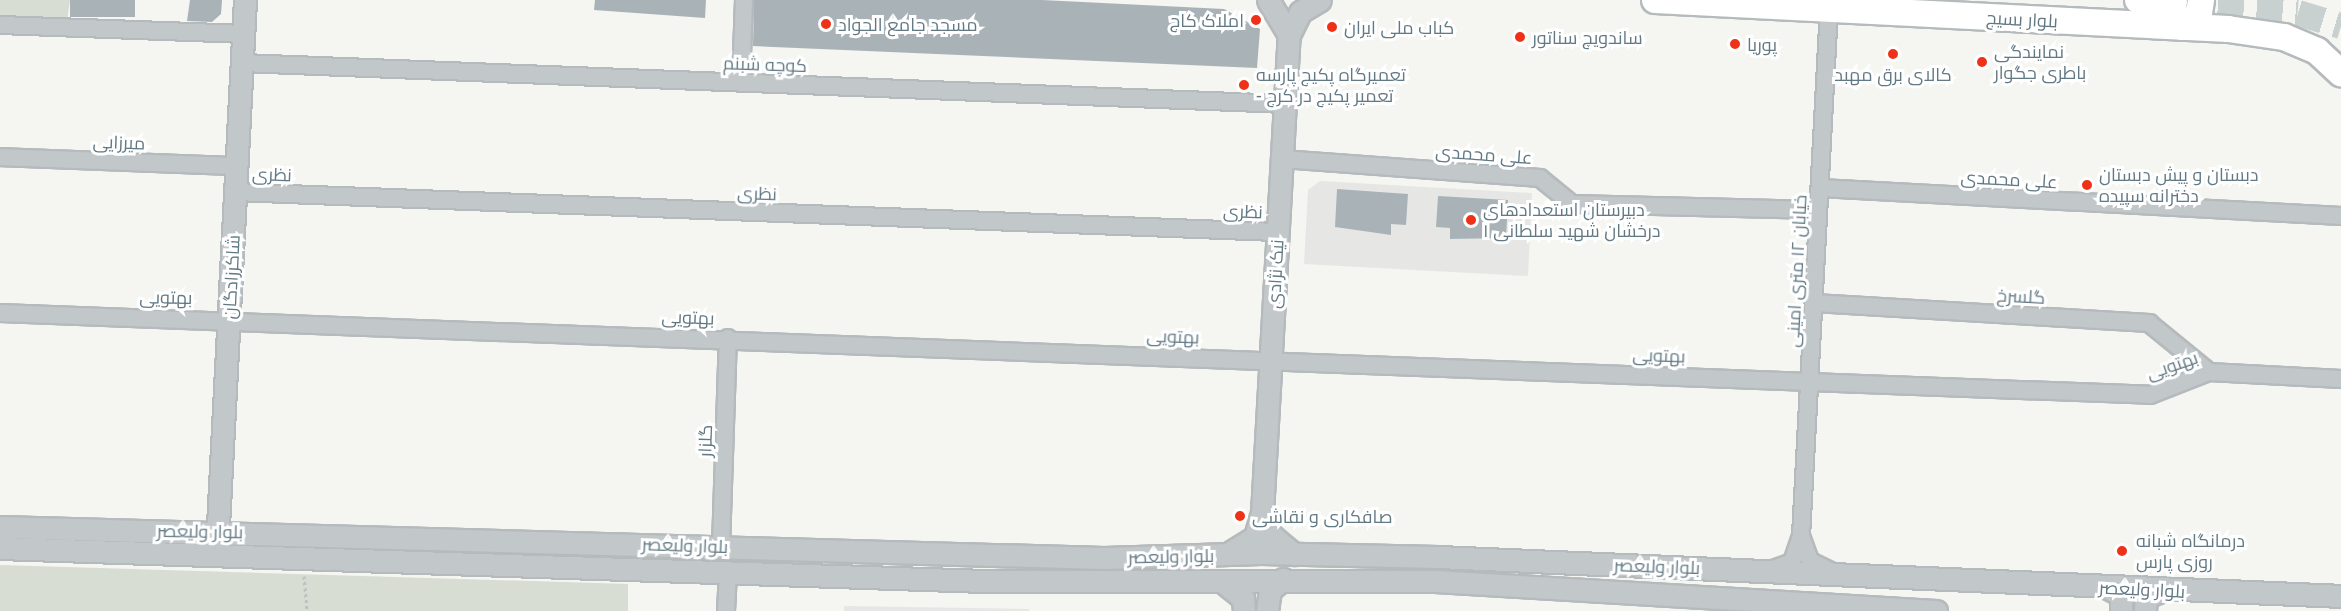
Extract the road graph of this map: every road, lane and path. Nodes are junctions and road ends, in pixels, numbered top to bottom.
1 (245, 0) edge
2 (744, 0) edge
3 (1268, 0) edge
4 (1320, 0) edge
5 (1655, 0) edge
6 (2138, 0) edge
7 (2201, 0) edge
8 (2174, 2) dead end
9 (1829, 8) junction
10 (0, 25) edge
11 (2182, 27) junction
12 (244, 34) junction
13 (1289, 35) junction
14 (242, 63) junction
15 (2341, 74) edge
16 (741, 82) junction
17 (1285, 104) junction
18 (0, 157) edge
19 (1282, 159) junction
20 (237, 166) junction
21 (1820, 188) junction
22 (235, 192) junction
23 (1818, 210) junction
24 (2341, 216) edge
25 (1278, 232) junction
26 (1814, 303) junction
27 (0, 313) edge
28 (228, 318) junction
29 (728, 338) junction
30 (1270, 359) junction
31 (2210, 372) junction
32 (2341, 379) edge
33 (1809, 380) junction
34 (1262, 513) junction
35 (0, 527) edge
36 (216, 531) junction
37 (1802, 536) junction
38 (721, 546) junction
39 (0, 548) edge
40 (217, 553) junction
41 (985, 554) junction
42 (1225, 554) junction
43 (1294, 554) junction
44 (1025, 555) junction
45 (302, 556) junction
46 (1438, 557) junction
47 (1479, 559) junction
48 (1768, 571) junction
49 (728, 573) junction
50 (1836, 574) junction
51 (1283, 579) junction
52 (983, 581) junction
53 (1435, 581) junction
54 (1025, 582) junction
55 (1223, 582) junction
56 (1474, 583) junction
57 (2106, 587) junction
58 (2163, 590) junction
59 (2341, 596) edge
60 (1244, 604) edge
61 (1267, 604) edge
62 (2309, 604) edge
63 (307, 611) edge
64 (726, 611) edge
65 (1936, 611) edge
66 (2121, 611) edge
67 (2145, 611) edge

1 - 12 street, شاکرزادگان
2 - 16 street
3 - 13 street
4 - 13 street
5 - 9 main road, بلوار بسیج
6 - 8 main road
7 - 11 main road
9 - 11 main road, بلوار بسیج
9 - 21 street, خیابان ۱۲ متری امینی
10 - 12 street
11 - 15 main road, بلوار بسیج
12 - 14 street, شاکرزادگان
13 - 17 street, نیک نژادی
14 - 16 street, کوچه شبنم
14 - 20 street, شاکرزادگان
16 - 17 street, کوچه شبنم
17 - 19 street, نیک نژادی
18 - 20 street, میرزایی
19 - 23 street, علی محمدی
19 - 25 street, نیک نژادی
20 - 22 street, شاکرزادگان
21 - 23 street, خیابان ۱۲ متری امینی
21 - 24 street, علی محمدی
22 - 25 street, نظری
22 - 28 street, شاکرزادگان
23 - 26 street, خیابان ۱۲ متری امینی
25 - 30 street, نیک نژادی
26 - 31 street, گلسرخ
26 - 33 street, خیابان ۱۲ متری امینی
27 - 28 street, بهتویی
28 - 29 street, بهتویی
28 - 36 street, شاکرزادگان
29 - 30 street, بهتویی
29 - 38 street, گلزار
30 - 33 street, بهتویی
30 - 34 street, نیک نژادی
31 - 32 street, بهتویی
31 - 33 street, بهتویی
33 - 37 street, خیابان ۱۲ متری امینی
34 - 42 street
34 - 43 street
35 - 36 street, بلوار ولیعصر
36 - 38 street, بلوار ولیعصر
36 - 40 street, شاکرزادگان
37 - 48 street
37 - 50 street
38 - 41 street, بلوار ولیعصر
39 - 40 street, بلوار ولیعصر
40 - 45 street, بلوار ولیعصر
41 - 44 street, بلوار ولیعصر
41 - 52 street
42 - 43 street, بلوار ولیعصر
42 - 44 street, بلوار ولیعصر
43 - 46 street, بلوار ولیعصر
44 - 54 street
45 - 49 street, بلوار ولیعصر
45 - 63 path
46 - 47 street, بلوار ولیعصر
46 - 53 street
47 - 48 street, بلوار ولیعصر
47 - 56 street
48 - 50 street, بلوار ولیعصر
49 - 52 street, بلوار ولیعصر
49 - 64 street
50 - 57 street, بلوار ولیعصر
51 - 53 street, بلوار ولیعصر
51 - 55 street, بلوار ولیعصر
51 - 61 street
52 - 54 street, بلوار ولیعصر
53 - 56 street, بلوار ولیعصر
54 - 55 street, بلوار ولیعصر
55 - 60 street
56 - 65 street, بلوار ولیعصر
57 - 58 street, بلوار ولیعصر
57 - 66 street
58 - 62 street, بلوار ولیعصر
58 - 67 street
59 - 62 street, بلوار ولیعصر
60 - 61 street

